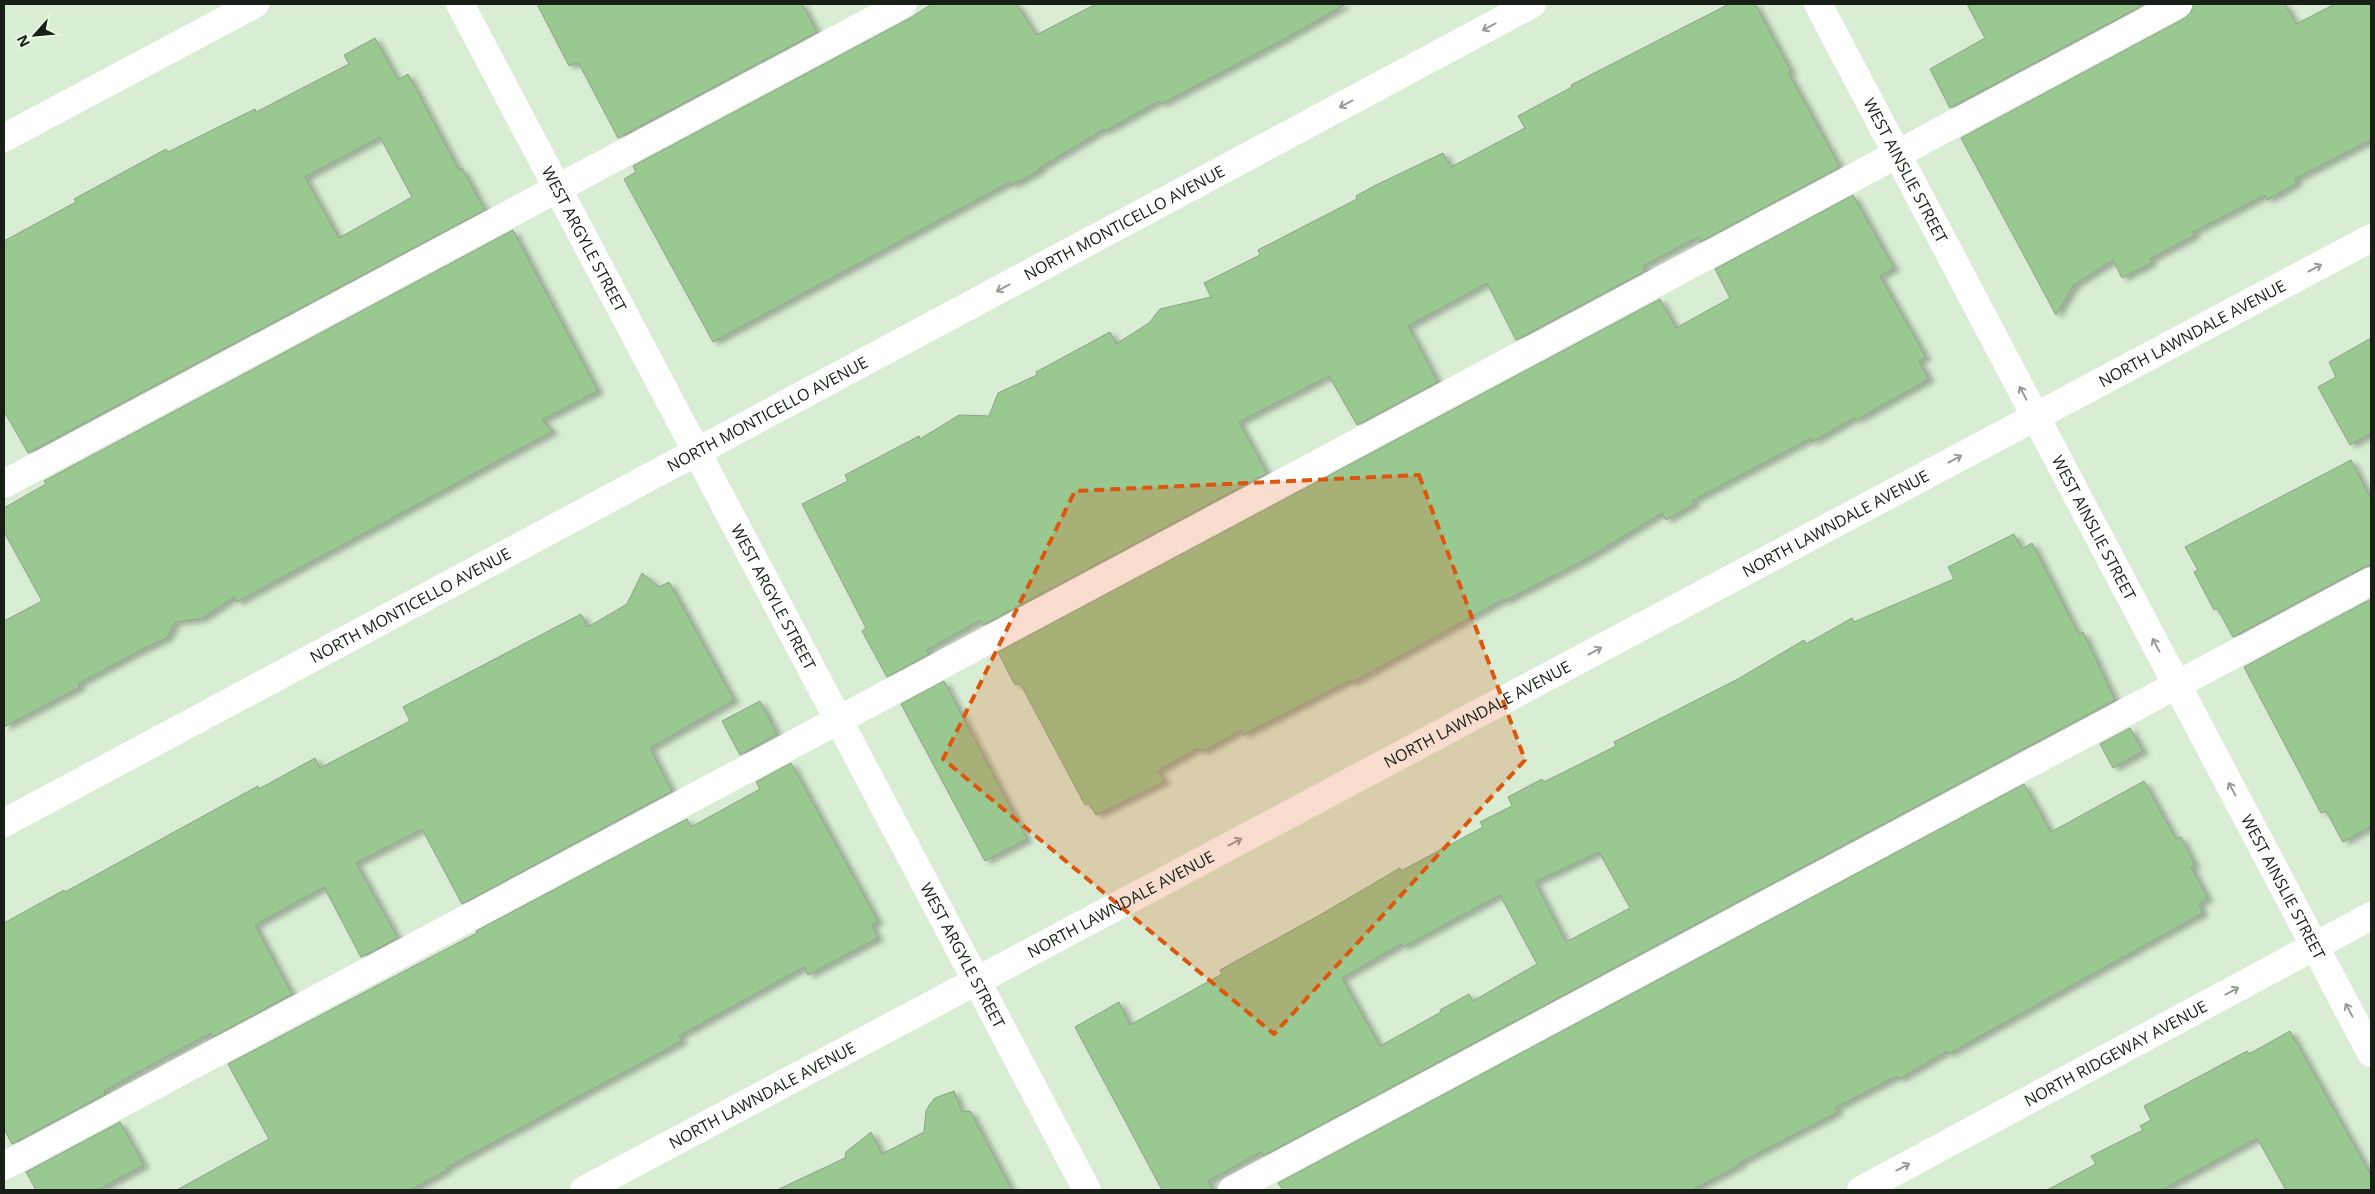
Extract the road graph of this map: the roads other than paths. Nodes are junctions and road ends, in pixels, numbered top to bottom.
1 (255, 4) edge
2 (460, 4) edge
3 (903, 4) edge
4 (1532, 4) edge
5 (1818, 4) edge
6 (2178, 4) edge
7 (4, 138) edge
8 (1897, 154) junction
9 (558, 188) junction
10 (2371, 238) edge
11 (2036, 416) junction
12 (697, 453) junction
13 (4, 484) edge
14 (2371, 581) edge
15 (2177, 685) junction
16 (838, 720) junction
17 (4, 824) edge
18 (2371, 916) edge
19 (2315, 947) junction
20 (976, 981) junction
21 (2371, 1053) edge
22 (4, 1166) edge
23 (584, 1190) edge
24 (1087, 1190) edge
25 (1232, 1190) edge
26 (1860, 1190) edge

1 - 7 street
2 - 9 street, WEST ARGYLE STREET
3 - 9 street
4 -> 12 street, NORTH MONTICELLO AVENUE
5 - 8 street, WEST AINSLIE STREET
6 - 8 street
11 -> 8 street, WEST AINSLIE STREET
8 - 16 street
9 - 12 street, WEST ARGYLE STREET
9 - 13 street
11 -> 10 street, NORTH LAWNDALE AVENUE
15 -> 11 street, WEST AINSLIE STREET
20 -> 11 street, NORTH LAWNDALE AVENUE
12 - 16 street, WEST ARGYLE STREET
12 - 17 street, NORTH MONTICELLO AVENUE
14 - 15 street
19 -> 15 street, WEST AINSLIE STREET
15 - 25 street
16 - 20 street, WEST ARGYLE STREET
16 - 22 street
18 - 19 street, NORTH RIDGEWAY AVENUE
21 -> 19 street, WEST AINSLIE STREET
26 -> 19 street, NORTH RIDGEWAY AVENUE
20 - 23 street, NORTH LAWNDALE AVENUE
20 - 24 street, WEST ARGYLE STREET

